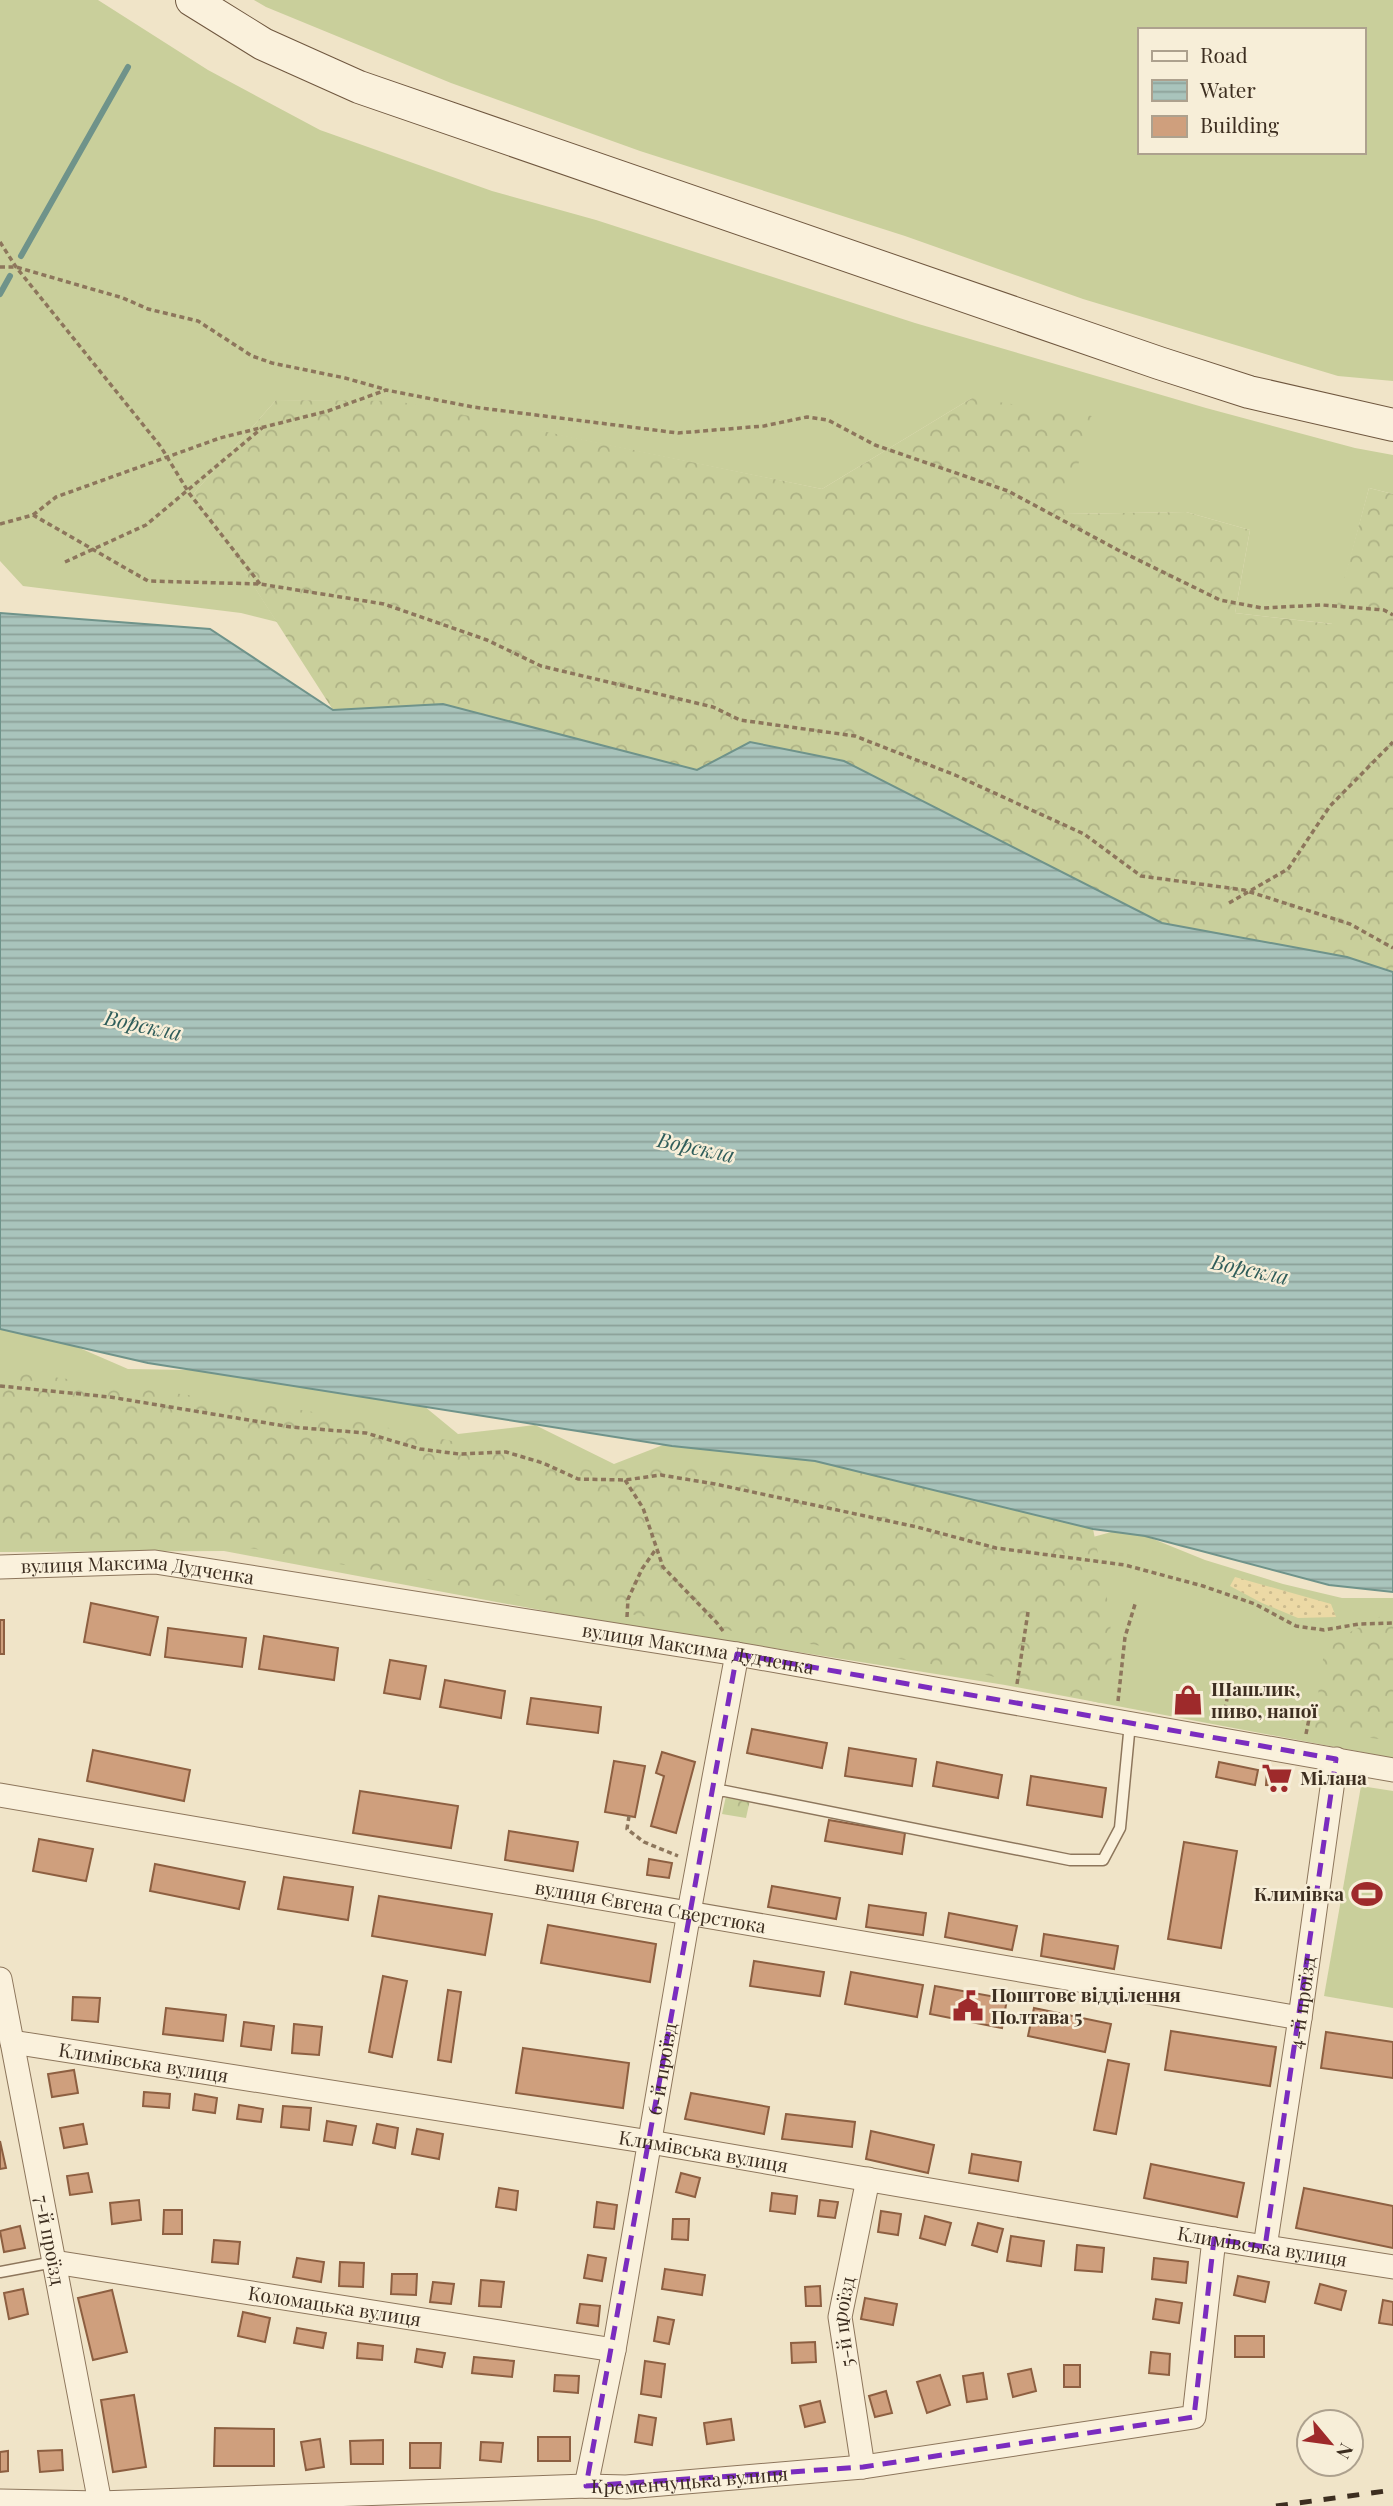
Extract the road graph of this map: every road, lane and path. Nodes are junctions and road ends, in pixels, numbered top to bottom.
1 (192, 0) edge
2 (0, 242) edge
3 (0, 267) edge
4 (16, 267) junction
5 (386, 390) junction
6 (1393, 425) edge
7 (264, 427) junction
8 (167, 457) junction
9 (187, 490) junction
10 (33, 515) junction
11 (0, 524) edge
12 (93, 549) junction
13 (65, 562) dead end
14 (260, 584) junction
15 (1393, 615) edge
16 (1393, 742) edge
17 (1248, 891) junction
18 (1229, 903) dead end
19 (1393, 948) edge
20 (0, 1386) edge
21 (625, 1480) junction
22 (657, 1548) junction
23 (0, 1567) edge
24 (1136, 1601) dead end
25 (1028, 1612) dead end
26 (1393, 1623) edge
27 (618, 1635) junction
28 (737, 1654) junction
29 (1015, 1696) dead end
30 (1227, 1699) dead end
31 (1124, 1716) junction
32 (1223, 1718) dead end
33 (1309, 1719) dead end
34 (1305, 1739) dead end
35 (1336, 1759) junction
36 (1393, 1770) edge
37 (711, 1791) junction
38 (0, 1795) edge
39 (629, 1816) dead end
40 (698, 1861) junction
41 (689, 1912) junction
42 (0, 1979) edge
43 (1300, 2018) junction
44 (12, 2042) junction
45 (650, 2142) junction
46 (868, 2179) junction
47 (1214, 2239) junction
48 (1265, 2247) junction
49 (54, 2262) junction
50 (1393, 2267) edge
51 (0, 2272) edge
52 (614, 2350) junction
53 (863, 2467) junction
54 (586, 2486) junction
55 (0, 2501) edge
56 (100, 2505) edge

1 - 6 main road
2 - 4 path
3 - 4 path
4 - 5 path
4 - 8 path
5 - 7 path
5 - 15 path
7 - 8 path
7 - 9 path
8 - 9 path
8 - 10 path
9 - 12 path
9 - 14 path
10 - 11 path
10 - 12 path
12 - 13 path
12 - 14 path
14 - 17 path
16 - 17 path
17 - 18 path
17 - 19 path
20 - 21 path
21 - 22 path
21 - 26 path
22 - 27 path
22 - 28 path
23 - 27 street, вулиця Максима Дудченка
24 - 31 path
25 - 29 path
27 - 28 street, вулиця Максима Дудченка
28 - 31 street, вулиця Максима Дудченка
28 - 37 street, 6-й проїзд
30 - 32 path
31 - 35 street, вулиця Максима Дудченка
31 - 37 lane
33 - 34 path
35 - 36 street, вулиця Максима Дудченка
35 - 43 street, 4-й проїзд
37 - 40 street, 6-й проїзд
38 - 41 street, вулиця Євгена Сверстюка
39 - 40 path
40 - 41 street, 6-й проїзд
41 - 43 street, вулиця Євгена Сверстюка
41 - 45 street, 6-й проїзд
42 - 44 street, 7-й проїзд
43 - 48 street, 4-й проїзд
44 - 45 street, Климівська вулиця
44 - 49 street, 7-й проїзд
45 - 46 street, Климівська вулиця
45 - 52 street, 6-й проїзд
46 - 47 street, Климівська вулиця
46 - 53 street, 5-й проїзд
47 - 48 street, Климівська вулиця
47 - 53 street, Кременчуцька вулиця
48 - 50 street, Климівська вулиця
49 - 51 lane
49 - 52 street, Коломацька вулиця
49 - 56 street, 7-й проїзд
52 - 54 street, 6-й проїзд
53 - 54 street, Кременчуцька вулиця
54 - 56 street, Кременчуцька вулиця
55 - 56 street, Кременчуцька вулиця

